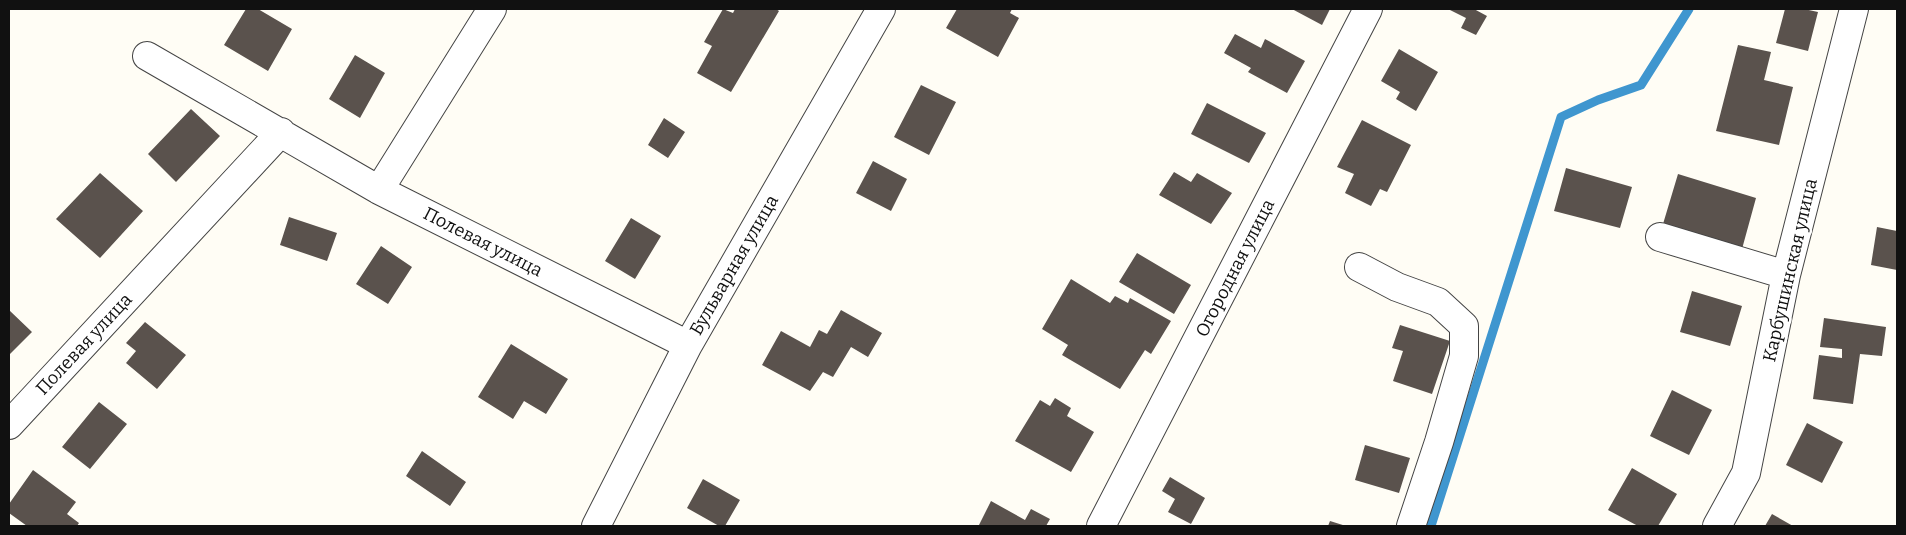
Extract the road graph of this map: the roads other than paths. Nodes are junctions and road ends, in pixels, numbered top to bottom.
1 (492, 9) edge
2 (881, 9) edge
3 (1368, 9) edge
4 (1854, 9) edge
5 (147, 56) dead end
6 (281, 132) junction
7 (379, 190) junction
8 (1660, 237) dead end
9 (1360, 267) dead end
10 (1786, 275) junction
11 (688, 345) junction
12 (9, 425) edge
13 (596, 526) edge
14 (1101, 526) edge
15 (1411, 526) edge
16 (1717, 526) edge

1 - 7 street
2 - 11 street, Бульварная улица
3 - 14 street, Огородная улица
4 - 10 street, Карбушинская улица
5 - 6 street, Полевая улица
6 - 7 street, Полевая улица
6 - 12 street, Полевая улица
7 - 11 street, Полевая улица
8 - 10 street
9 - 15 street
10 - 16 street, Карбушинская улица
11 - 13 street, Бульварная улица

